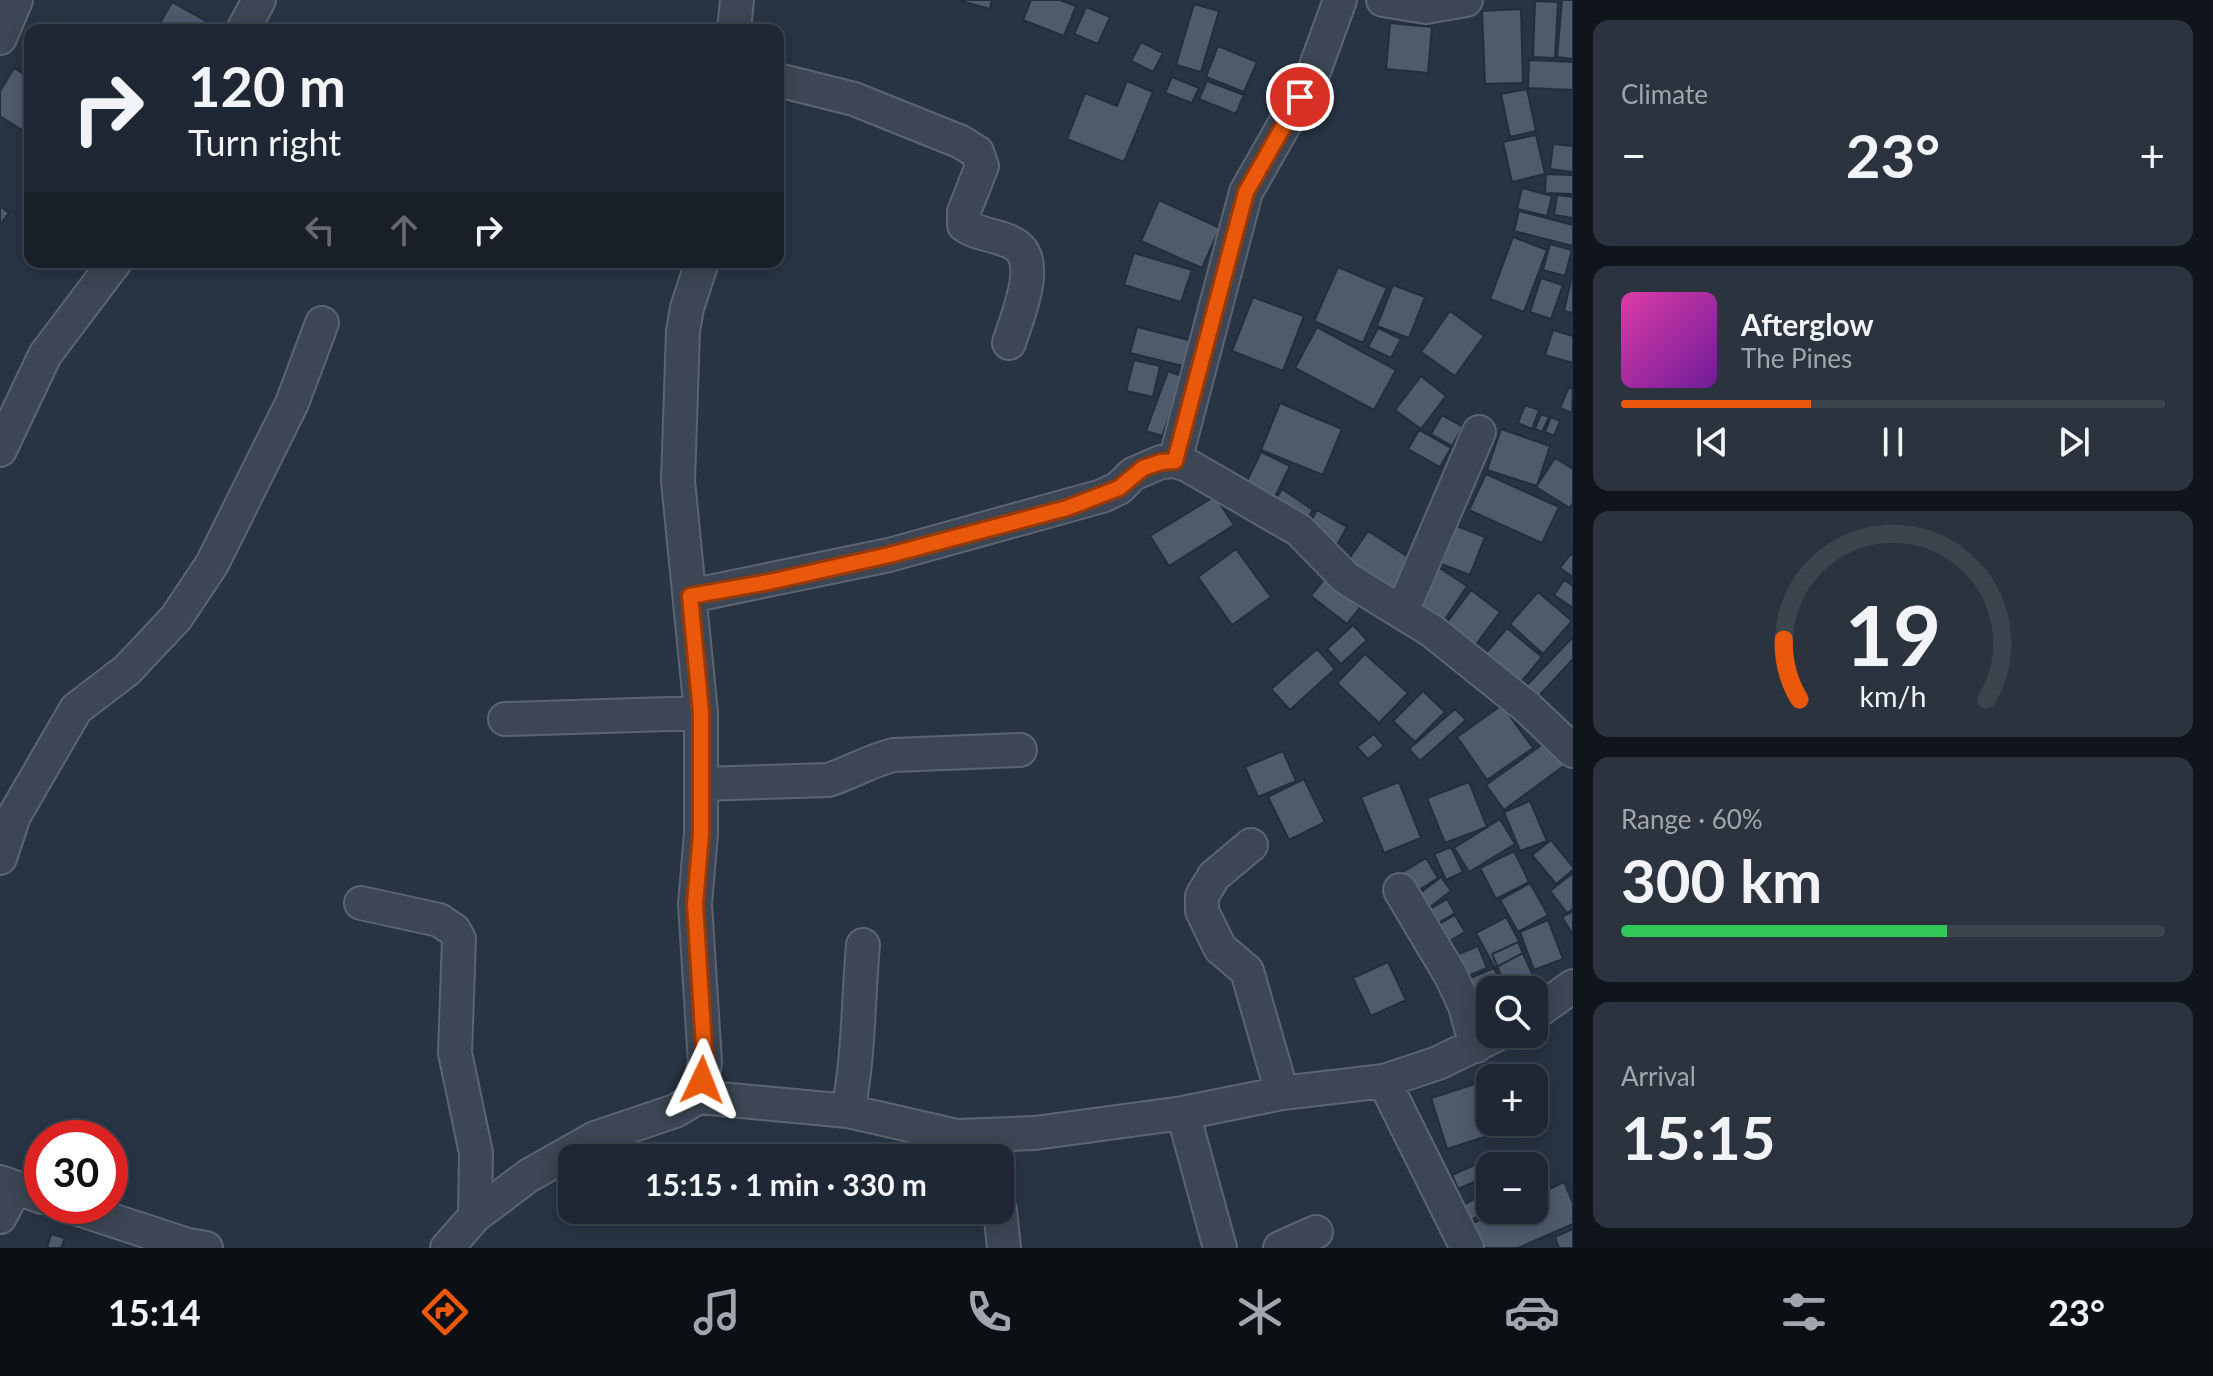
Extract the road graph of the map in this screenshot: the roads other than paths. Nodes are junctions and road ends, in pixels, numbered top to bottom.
1 (16, 0) edge
2 (259, 0) edge
3 (737, 0) edge
4 (1340, 0) edge
5 (1383, 0) edge
6 (1466, 0) edge
7 (246, 24) edge
8 (735, 24) edge
9 (0, 38) edge
10 (784, 82) edge
11 (110, 268) edge
12 (700, 268) edge
13 (322, 323) dead end
14 (1009, 343) dead end
15 (8, 411) edge
16 (1479, 432) dead end
17 (0, 450) edge
18 (1175, 461) junction
19 (690, 596) junction
20 (1402, 612) junction
21 (701, 713) junction
22 (505, 719) dead end
23 (1020, 750) dead end
24 (1573, 751) edge
25 (701, 784) junction
26 (1251, 845) dead end
27 (0, 858) edge
28 (1400, 890) dead end
29 (361, 903) dead end
30 (863, 945) dead end
31 (1573, 986) edge
32 (1548, 1004) edge
33 (1476, 1023) edge
34 (1476, 1045) edge
35 (1384, 1081) junction
36 (1282, 1093) junction
37 (699, 1097) junction
38 (848, 1111) junction
39 (1183, 1113) junction
40 (980, 1144) edge
41 (998, 1144) edge
42 (19, 1189) edge
43 (475, 1216) junction
44 (0, 1217) edge
45 (124, 1224) edge
46 (1001, 1224) edge
47 (1316, 1232) dead end
48 (194, 1247) edge
49 (447, 1248) edge
50 (1004, 1248) edge
51 (1220, 1248) edge
52 (1280, 1248) edge
53 (1467, 1248) edge

1 - 9 street
2 - 7 street
3 - 8 street
4 - 18 street
5 - 6 street
10 - 14 street
11 - 15 street
12 - 19 street
13 - 27 street
15 - 17 street
16 - 20 street
18 - 19 street
18 - 20 street
19 - 21 street
20 - 24 street
21 - 22 street
21 - 25 street
23 - 25 street
25 - 37 street
26 - 36 street
28 - 33 street
29 - 43 street
30 - 38 street
31 - 32 street
34 - 35 street
35 - 36 street
35 - 53 street
36 - 39 street
37 - 38 street
37 - 43 street
38 - 40 street
39 - 41 street
39 - 51 street
42 - 44 street
43 - 49 street
45 - 48 street
46 - 50 street
47 - 52 street

